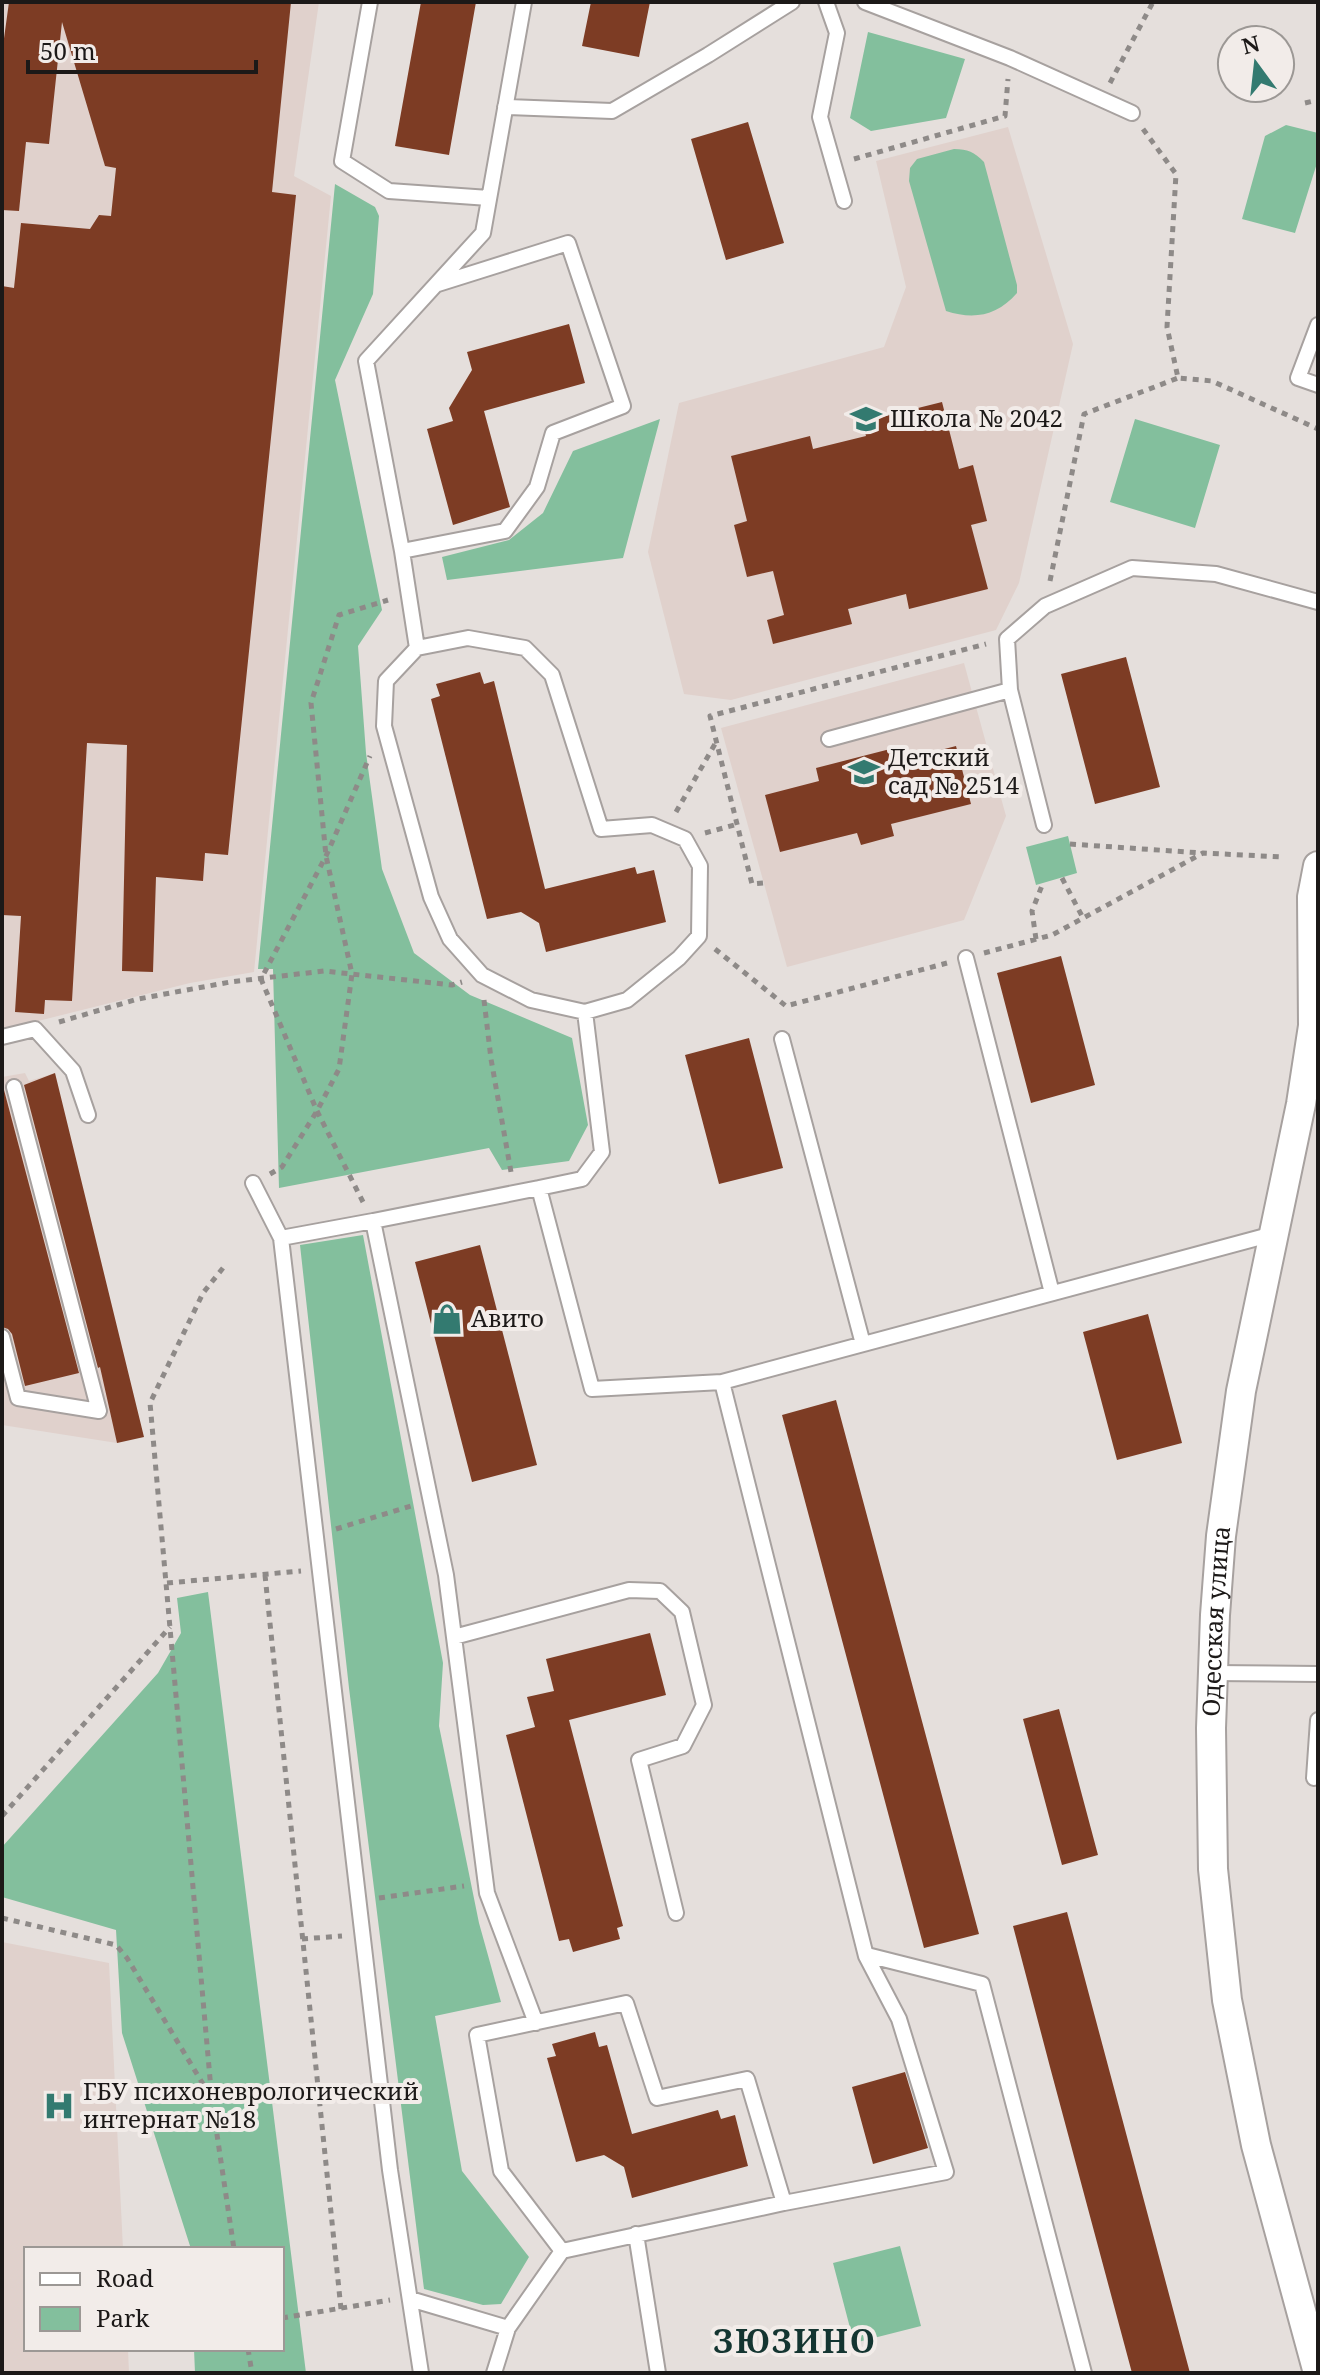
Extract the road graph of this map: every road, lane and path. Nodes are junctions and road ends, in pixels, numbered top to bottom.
1 (370, 2) edge
2 (524, 2) edge
3 (792, 2) edge
4 (826, 2) edge
5 (865, 2) edge
6 (1153, 2) edge
7 (1010, 58) junction
8 (1102, 97) junction
9 (1318, 100) edge
10 (1305, 103) dead end
11 (505, 107) junction
12 (1132, 113) joint
13 (833, 165) junction
14 (489, 198) junction
15 (844, 201) dead end
16 (436, 285) junction
17 (1318, 325) edge
18 (1178, 378) junction
19 (1318, 385) edge
20 (1318, 429) edge
21 (402, 551) junction
22 (408, 594) junction
23 (1318, 602) edge
24 (1045, 606) junction
25 (417, 648) junction
26 (1010, 690) junction
27 (384, 726) junction
28 (829, 739) dead end
29 (715, 743) dead end
30 (738, 824) dead end
31 (1044, 825) dead end
32 (666, 831) junction
33 (685, 839) junction
34 (1070, 844) dead end
35 (1203, 853) junction
36 (326, 856) junction
37 (1283, 857) dead end
38 (1318, 866) edge
39 (1062, 878) dead end
40 (1043, 883) dead end
41 (1083, 918) junction
42 (1315, 925) edge
43 (699, 936) junction
44 (1036, 939) junction
45 (966, 958) junction
46 (352, 974) junction
47 (482, 975) junction
48 (261, 979) junction
49 (585, 1012) junction
50 (35, 1029) junction
51 (2, 1037) edge
52 (782, 1039) dead end
53 (14, 1087) dead end
54 (317, 1111) junction
55 (88, 1115) dead end
56 (253, 1183) joint
57 (539, 1188) junction
58 (515, 1193) junction
59 (373, 1221) junction
60 (1273, 1234) junction
61 (281, 1238) junction
62 (223, 1268) dead end
63 (1052, 1293) junction
64 (2, 1337) edge
65 (863, 1344) junction
66 (722, 1382) junction
67 (431, 1500) junction
68 (315, 1535) junction
69 (306, 1570) dead end
70 (265, 1575) junction
71 (167, 1583) junction
72 (171, 1627) junction
73 (454, 1637) junction
74 (1212, 1673) junction
75 (1318, 1674) edge
76 (1318, 1720) edge
77 (1314, 1778) dead end
78 (2, 1816) edge
79 (485, 1883) junction
80 (358, 1901) junction
81 (676, 1913) dead end
82 (2, 1918) edge
83 (342, 1936) dead end
84 (302, 1939) junction
85 (867, 1955) junction
86 (536, 2023) junction
87 (212, 2101) junction
88 (784, 2203) junction
89 (636, 2234) junction
90 (234, 2247) edge
91 (562, 2251) junction
92 (410, 2299) junction
93 (390, 2302) dead end
94 (341, 2309) junction
95 (284, 2318) edge
96 (508, 2328) junction
97 (248, 2351) edge
98 (252, 2373) edge
99 (421, 2373) edge
100 (494, 2373) edge
101 (658, 2373) edge
102 (1084, 2373) edge
103 (1318, 2373) edge

1 - 14 lane
2 - 11 lane
3 - 11 lane
4 - 13 lane
5 - 7 lane
6 - 8 path
7 - 8 lane
7 - 13 path
8 - 12 lane
9 - 10 path
11 - 14 lane
12 - 18 path
13 - 15 lane
14 - 16 lane
16 - 21 lane
16 - 21 lane
17 - 19 lane
18 - 20 path
18 - 24 path
21 - 22 lane
22 - 25 lane
22 - 36 path
23 - 24 lane
24 - 26 lane
25 - 27 lane
25 - 32 lane
26 - 28 lane
26 - 31 lane
27 - 36 path
27 - 47 lane
29 - 32 path
30 - 33 path
32 - 33 lane
33 - 43 lane
34 - 35 path
35 - 37 path
35 - 41 path
36 - 46 path
36 - 48 path
38 - 42 street, Одесская улица
39 - 41 path
40 - 44 path
41 - 44 path
42 - 60 street, Одесская улица
43 - 45 path
43 - 49 lane
44 - 45 path
45 - 63 lane
46 - 47 path
46 - 48 path
46 - 54 path
47 - 49 lane
47 - 58 path
48 - 50 path
48 - 54 path
49 - 57 lane
50 - 51 lane
50 - 55 lane
52 - 65 lane
53 - 64 lane
54 - 56 path
54 - 59 path
56 - 61 lane
57 - 58 lane
57 - 66 lane
58 - 59 lane
59 - 61 lane
59 - 67 lane
60 - 63 lane
60 - 74 street, Одесская улица
61 - 68 lane
62 - 71 path
63 - 65 lane
65 - 66 lane
66 - 85 lane
67 - 68 path
67 - 73 lane
68 - 80 lane
69 - 70 path
70 - 71 path
70 - 84 path
71 - 72 path
72 - 78 path
72 - 87 path
73 - 79 lane
73 - 81 lane
74 - 75 lane
74 - 103 street, Одесская улица
76 - 77 lane
79 - 80 path
79 - 86 lane
80 - 92 lane
82 - 87 path
83 - 84 path
84 - 94 path
85 - 88 lane
85 - 102 lane
86 - 88 lane
86 - 91 lane
87 - 90 path
88 - 89 lane
89 - 91 lane
89 - 101 lane
91 - 96 lane
92 - 96 lane
92 - 99 lane
93 - 94 path
94 - 95 path
96 - 100 lane
97 - 98 path

